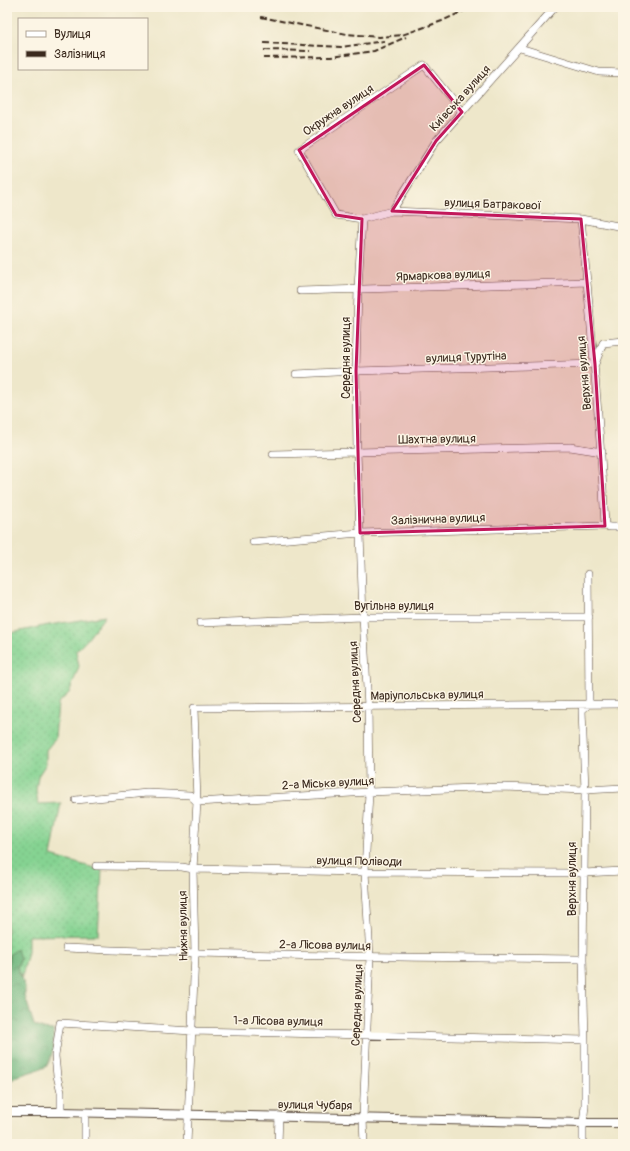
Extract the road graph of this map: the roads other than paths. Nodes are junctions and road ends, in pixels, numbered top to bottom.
1 (555, 7) edge
2 (520, 48) junction
3 (623, 73) edge
4 (462, 112) junction
5 (392, 211) junction
6 (581, 218) junction
7 (362, 219) junction
8 (623, 227) edge
9 (587, 282) junction
10 (358, 288) junction
11 (300, 291) dead end
12 (623, 341) edge
13 (595, 364) junction
14 (356, 371) junction
15 (296, 374) dead end
16 (357, 452) junction
17 (602, 452) junction
18 (273, 454) dead end
19 (605, 526) junction
20 (623, 527) edge
21 (360, 533) junction
22 (253, 542) dead end
23 (588, 574) dead end
24 (363, 616) junction
25 (589, 617) junction
26 (200, 623) dead end
27 (589, 704) junction
28 (623, 704) edge
29 (368, 706) junction
30 (194, 708) joint
31 (623, 788) edge
32 (585, 790) junction
33 (369, 792) junction
34 (76, 800) dead end
35 (197, 802) junction
36 (96, 866) dead end
37 (193, 869) junction
38 (623, 871) edge
39 (365, 872) junction
40 (583, 873) junction
41 (66, 948) dead end
42 (195, 954) junction
43 (370, 957) junction
44 (583, 958) junction
45 (192, 1031) junction
46 (367, 1034) junction
47 (585, 1040) junction
48 (7, 1112) edge
49 (61, 1112) junction
50 (85, 1113) junction
51 (188, 1114) junction
52 (279, 1116) junction
53 (364, 1118) junction
54 (583, 1123) junction
55 (623, 1123) edge
56 (85, 1144) edge
57 (187, 1144) edge
58 (278, 1144) edge
59 (364, 1144) edge
60 (583, 1144) edge

1 - 2 street, Київська вулиця
2 - 3 street
2 - 4 street, Київська вулиця
4 - 5 street, Київська вулиця
4 - 7 street, Окружна вулиця
5 - 6 street, вулиця Батракової
5 - 7 street, вулиця Батракової
6 - 8 street, вулиця Батракової
6 - 9 street, Верхня вулиця
7 - 10 street, Середня вулиця
9 - 10 street, Ярмаркова вулиця
9 - 13 street, Верхня вулиця
10 - 11 street, Ярмаркова вулиця
10 - 14 street, Середня вулиця
12 - 13 street
13 - 14 street, вулиця Турутіна
13 - 17 street, Верхня вулиця
14 - 15 street, вулиця Турутіна
14 - 16 street, Середня вулиця
16 - 17 street, Шахтна вулиця
16 - 18 street, Шахтна вулиця
16 - 21 street, Середня вулиця
17 - 19 street, Верхня вулиця
19 - 20 street, Залізнична вулиця
19 - 21 street, Залізнична вулиця
21 - 22 street, Залізнична вулиця
21 - 24 street, Середня вулиця
23 - 25 street, Верхня вулиця
24 - 25 street, Вугільна вулиця
24 - 26 street, Вугільна вулиця
24 - 29 street, Середня вулиця
25 - 27 street, Верхня вулиця
27 - 28 street, Маріупольська вулиця
27 - 29 street, Маріупольська вулиця
27 - 32 street, Верхня вулиця
29 - 30 street, Маріупольська вулиця
29 - 33 street, Середня вулиця
30 - 35 street, Нижня вулиця
31 - 32 street, 2-а Міська вулиця
32 - 33 street, 2-а Міська вулиця
32 - 40 street, Верхня вулиця
33 - 35 street, 2-а Міська вулиця
33 - 39 street, Середня вулиця
34 - 35 street, 2-а Міська вулиця
35 - 37 street, Нижня вулиця
36 - 37 street, вулиця Поліводи
37 - 39 street, вулиця Поліводи
37 - 42 street, Нижня вулиця
38 - 40 street, вулиця Поліводи
39 - 40 street, вулиця Поліводи
39 - 43 street, Середня вулиця
40 - 44 street, Верхня вулиця
41 - 42 street, 2-а Лісова вулиця
42 - 43 street, 2-а Лісова вулиця
42 - 45 street, Нижня вулиця
43 - 44 street, 2-а Лісова вулиця
43 - 46 street, Середня вулиця
44 - 47 street, Верхня вулиця
45 - 46 street, 1-а Лісова вулиця
45 - 49 street, 1-а Лісова вулиця
45 - 51 street, Нижня вулиця
46 - 47 street, 1-а Лісова вулиця
46 - 53 street, Середня вулиця
47 - 54 street, Верхня вулиця
48 - 49 street, вулиця Чубаря
49 - 50 street, вулиця Чубаря
50 - 51 street, вулиця Чубаря
50 - 56 street
51 - 52 street, вулиця Чубаря
51 - 57 street, Нижня вулиця
52 - 53 street, вулиця Чубаря
52 - 58 street
53 - 54 street, вулиця Чубаря
53 - 59 street, Середня вулиця
54 - 55 street, вулиця Чубаря
54 - 60 street, Верхня вулиця

